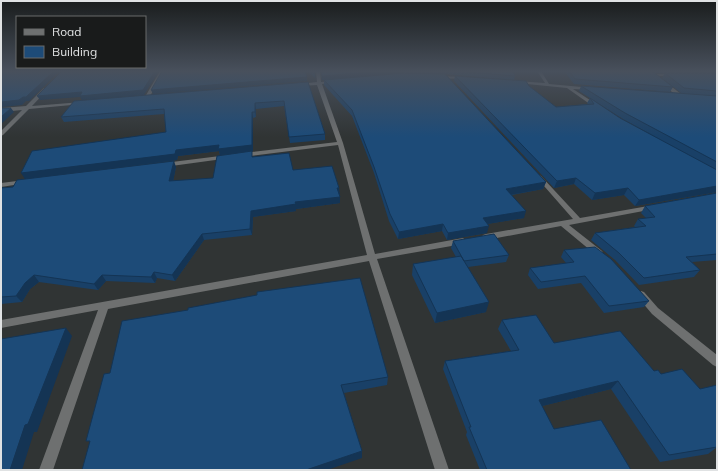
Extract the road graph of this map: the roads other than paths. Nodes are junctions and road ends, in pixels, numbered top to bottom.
1 (42, 93) edge
2 (150, 93) edge
3 (322, 93) edge
4 (577, 93) edge
5 (664, 93) edge
6 (676, 93) edge
7 (679, 95) junction
8 (686, 95) edge
9 (148, 97) junction
10 (155, 97) edge
11 (140, 98) edge
12 (88, 102) edge
13 (28, 107) junction
14 (600, 109) edge
15 (1, 110) edge
16 (1, 134) edge
17 (340, 143) junction
18 (158, 166) edge
19 (536, 175) edge
20 (32, 181) edge
21 (1, 185) edge
22 (663, 205) edge
23 (579, 221) junction
24 (563, 224) junction
25 (372, 257) junction
26 (606, 258) edge
27 (635, 289) edge
28 (104, 306) junction
29 (1, 324) edge
30 (717, 362) edge
31 (46, 470) edge
32 (442, 470) edge

1 - 13 street
2 - 9 street
3 - 17 street
4 - 14 street
5 - 7 street
6 - 7 street
7 - 8 street
9 - 10 street
9 - 11 street
12 - 13 street
13 - 15 street
13 - 16 street
17 - 18 street
17 - 25 street
19 - 23 street
20 - 21 street
22 - 23 street
23 - 24 street
24 - 25 street
24 - 26 street
25 - 28 street
25 - 32 street
27 - 30 street
28 - 29 street
28 - 31 street

